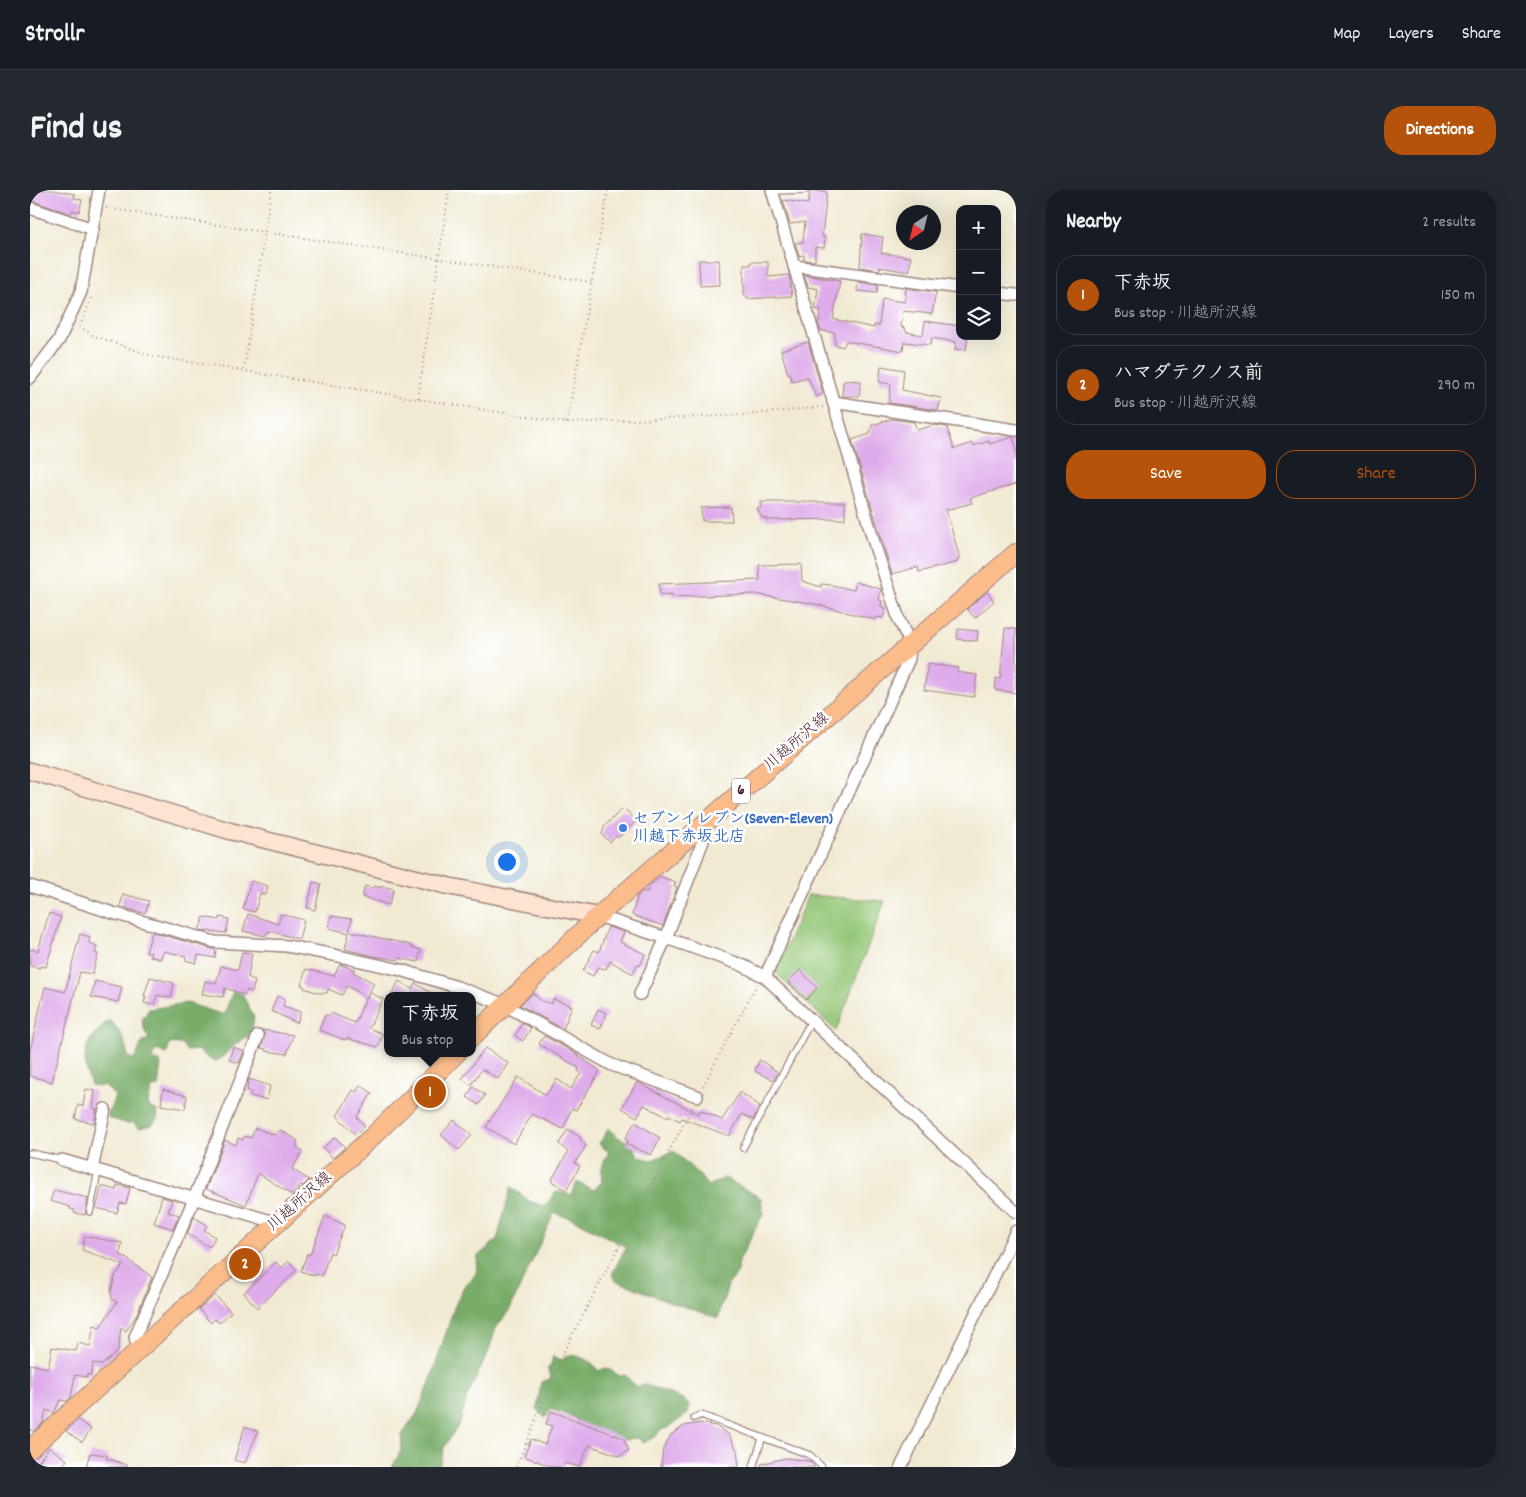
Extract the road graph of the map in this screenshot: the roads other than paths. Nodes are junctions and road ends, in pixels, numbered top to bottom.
1 (99, 190) edge
2 (805, 190) edge
3 (772, 191) edge
4 (30, 208) edge
5 (93, 229) junction
6 (794, 266) junction
7 (956, 287) edge
8 (1001, 294) edge
9 (1016, 296) edge
10 (30, 378) edge
11 (834, 404) junction
12 (1016, 430) edge
13 (1016, 553) edge
14 (910, 643) junction
15 (30, 771) edge
16 (696, 831) junction
17 (30, 886) edge
18 (598, 916) junction
19 (666, 938) junction
20 (763, 976) junction
21 (469, 992) edge
22 (640, 994) dead end
23 (476, 995) edge
24 (504, 1004) junction
25 (812, 1019) junction
26 (476, 1033) edge
27 (258, 1036) dead end
28 (452, 1057) edge
29 (697, 1096) road end
30 (105, 1109) dead end
31 (743, 1148) dead end
32 (30, 1153) edge
33 (62, 1160) joint
34 (95, 1170) junction
35 (194, 1198) junction
36 (90, 1212) dead end
37 (1016, 1212) edge
38 (278, 1223) junction
39 (1016, 1232) edge
40 (138, 1350) junction
41 (694, 1418) dead end
42 (762, 1439) junction
43 (30, 1449) edge
44 (753, 1467) edge
45 (822, 1467) edge
46 (901, 1467) edge

1 - 5 street
2 - 3 lane
3 - 6 street
4 - 5 street
5 - 10 street
6 - 7 street
6 - 11 street
8 - 9 street
11 - 12 street
11 - 14 street
13 - 14 main road, 川越所沢線 / 6
14 - 16 main road, 川越所沢線 / 6
14 - 20 street
15 - 18 street
16 - 18 main road, 川越所沢線 / 6
16 - 19 street
17 - 21 street
18 - 19 street
18 - 24 main road, 川越所沢線 / 6
19 - 20 street
19 - 22 street
20 - 25 street
23 - 24 street
24 - 26 main road, 川越所沢線 / 6
24 - 29 street
25 - 31 lane
25 - 37 street
27 - 35 street
28 - 38 main road, 川越所沢線
30 - 34 street
32 - 33 lane
33 - 34 street
34 - 35 street
34 - 36 lane
35 - 38 street
35 - 40 street
38 - 40 main road, 川越所沢線
39 - 46 street
40 - 43 main road, 川越所沢線
41 - 42 lane
42 - 44 lane
42 - 45 lane

